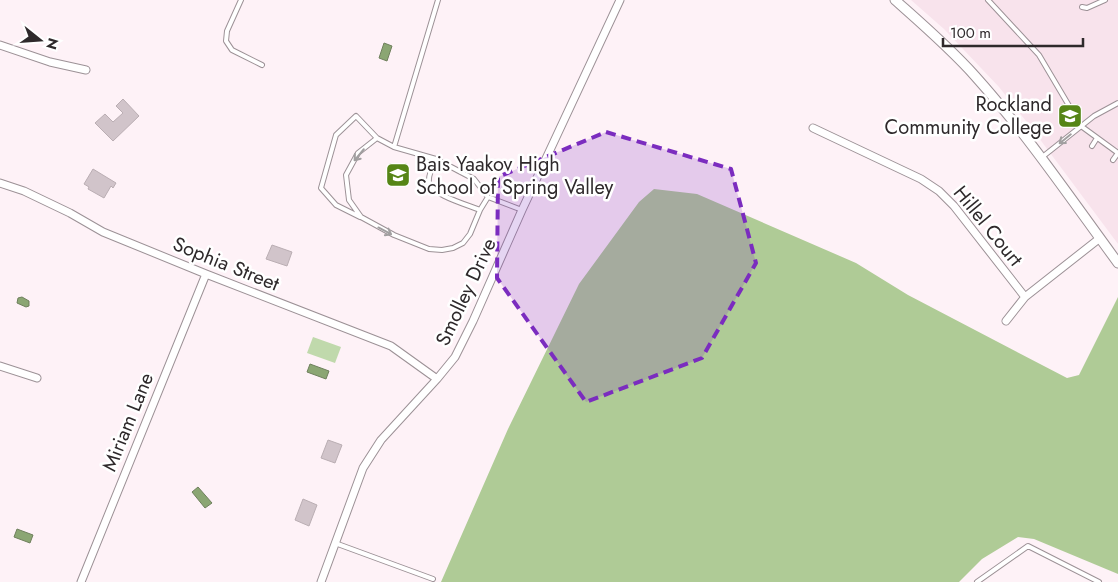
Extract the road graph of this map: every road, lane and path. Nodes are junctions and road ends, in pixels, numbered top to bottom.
1 (241, 0) edge
2 (438, 0) edge
3 (620, 0) edge
4 (894, 0) edge
5 (988, 0) edge
6 (1104, 0) edge
7 (1082, 7) dead end
8 (0, 45) edge
9 (262, 65) dead end
10 (86, 70) dead end
11 (1118, 103) edge
12 (1081, 126) junction
13 (814, 128) dead end
14 (377, 138) junction
15 (1097, 138) junction
16 (1092, 146) dead end
17 (394, 147) junction
18 (1118, 153) edge
19 (1041, 158) junction
20 (436, 159) junction
21 (1113, 160) dead end
22 (0, 183) edge
23 (488, 197) junction
24 (480, 210) junction
25 (522, 210) junction
26 (360, 218) junction
27 (1100, 238) junction
28 (1118, 262) edge
29 (206, 274) junction
30 (1025, 297) junction
31 (1006, 321) dead end
32 (0, 366) edge
33 (37, 378) dead end
34 (438, 379) junction
35 (335, 543) junction
36 (433, 580) dead end
37 (80, 582) edge
38 (321, 582) edge
39 (977, 582) edge
40 (1099, 582) edge

1 - 9 lane
2 - 17 lane
3 - 25 street, Smolley Drive
4 - 19 street
5 - 12 lane
6 - 7 lane
8 - 10 street
11 - 12 lane
12 - 15 lane
12 -> 19 lane
13 - 30 street, Hillel Court
14 - 17 lane
14 -> 26 lane
14 - 26 lane
15 - 16 lane
15 - 18 lane
17 - 20 lane
18 - 21 lane
19 - 27 street
20 - 23 lane
20 - 24 lane
22 - 29 street, Sophia Street
23 - 24 lane
23 - 25 lane
26 -> 24 lane
25 - 34 street, Smolley Drive
27 - 28 street
27 - 30 street
29 - 34 street, Sophia Street
29 - 37 street, Miriam Lane
30 - 31 street
32 - 33 street
34 - 35 street, Smolley Drive
35 - 36 lane
35 - 38 street, Smolley Drive
39 - 40 lane

